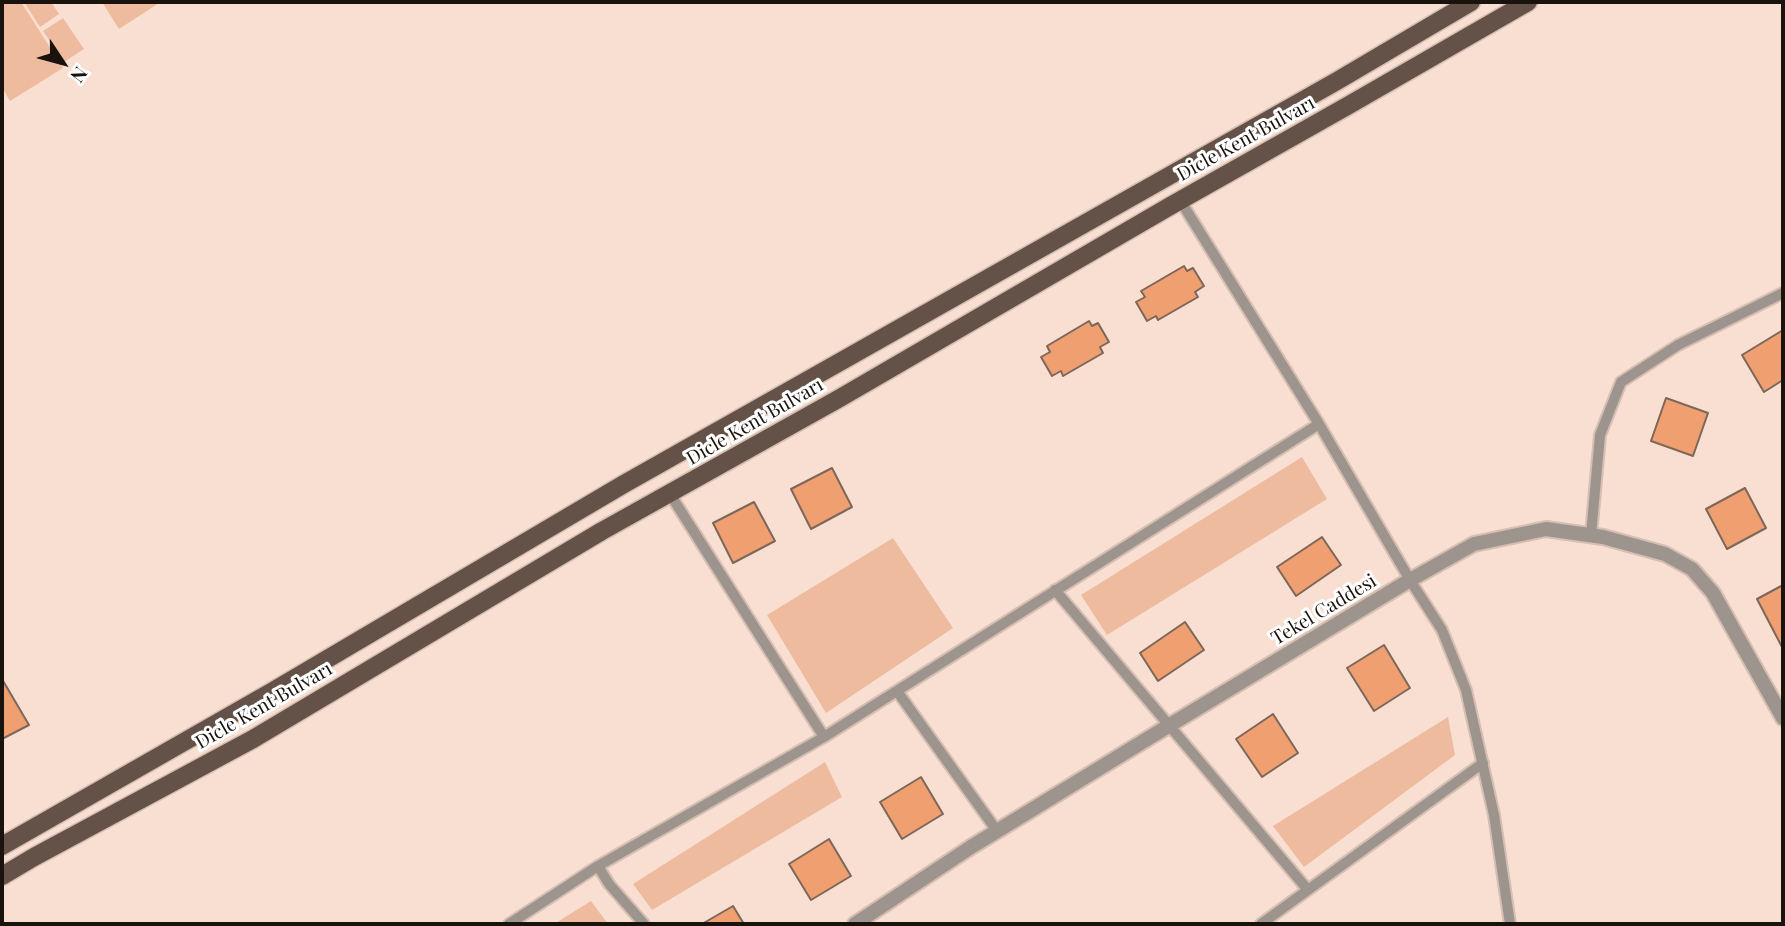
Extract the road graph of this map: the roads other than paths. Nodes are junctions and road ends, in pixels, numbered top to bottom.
1 (1471, 2) edge
2 (1528, 2) edge
3 (1180, 200) junction
4 (1783, 293) edge
5 (1318, 424) junction
6 (670, 494) junction
7 (1591, 535) junction
8 (1410, 580) junction
9 (1055, 590) junction
10 (897, 691) junction
11 (1783, 718) edge
12 (1170, 725) junction
13 (824, 737) junction
14 (1483, 763) junction
15 (997, 831) junction
16 (2, 846) edge
17 (598, 866) junction
18 (2, 876) edge
19 (1308, 890) junction
20 (509, 924) edge
21 (644, 924) edge
22 (855, 924) edge
23 (1261, 924) edge
24 (1510, 924) edge

1 - 16 main road, Dicle Kent Bulvarı
2 - 3 main road, Dicle Kent Bulvarı
3 - 5 street
3 - 6 main road, Dicle Kent Bulvarı
4 - 7 street
5 - 8 street
5 - 9 street
6 - 13 street
6 - 18 main road, Dicle Kent Bulvarı
7 - 8 street, Tekel Caddesi
7 - 11 street, Tekel Caddesi
8 - 12 street, Tekel Caddesi
8 - 14 street
9 - 10 street
9 - 12 street
10 - 13 street
10 - 15 street
12 - 15 street, Tekel Caddesi
12 - 19 street
13 - 17 street
14 - 19 street
14 - 24 street
15 - 22 street, Tekel Caddesi
17 - 20 street
17 - 21 street
19 - 23 street

